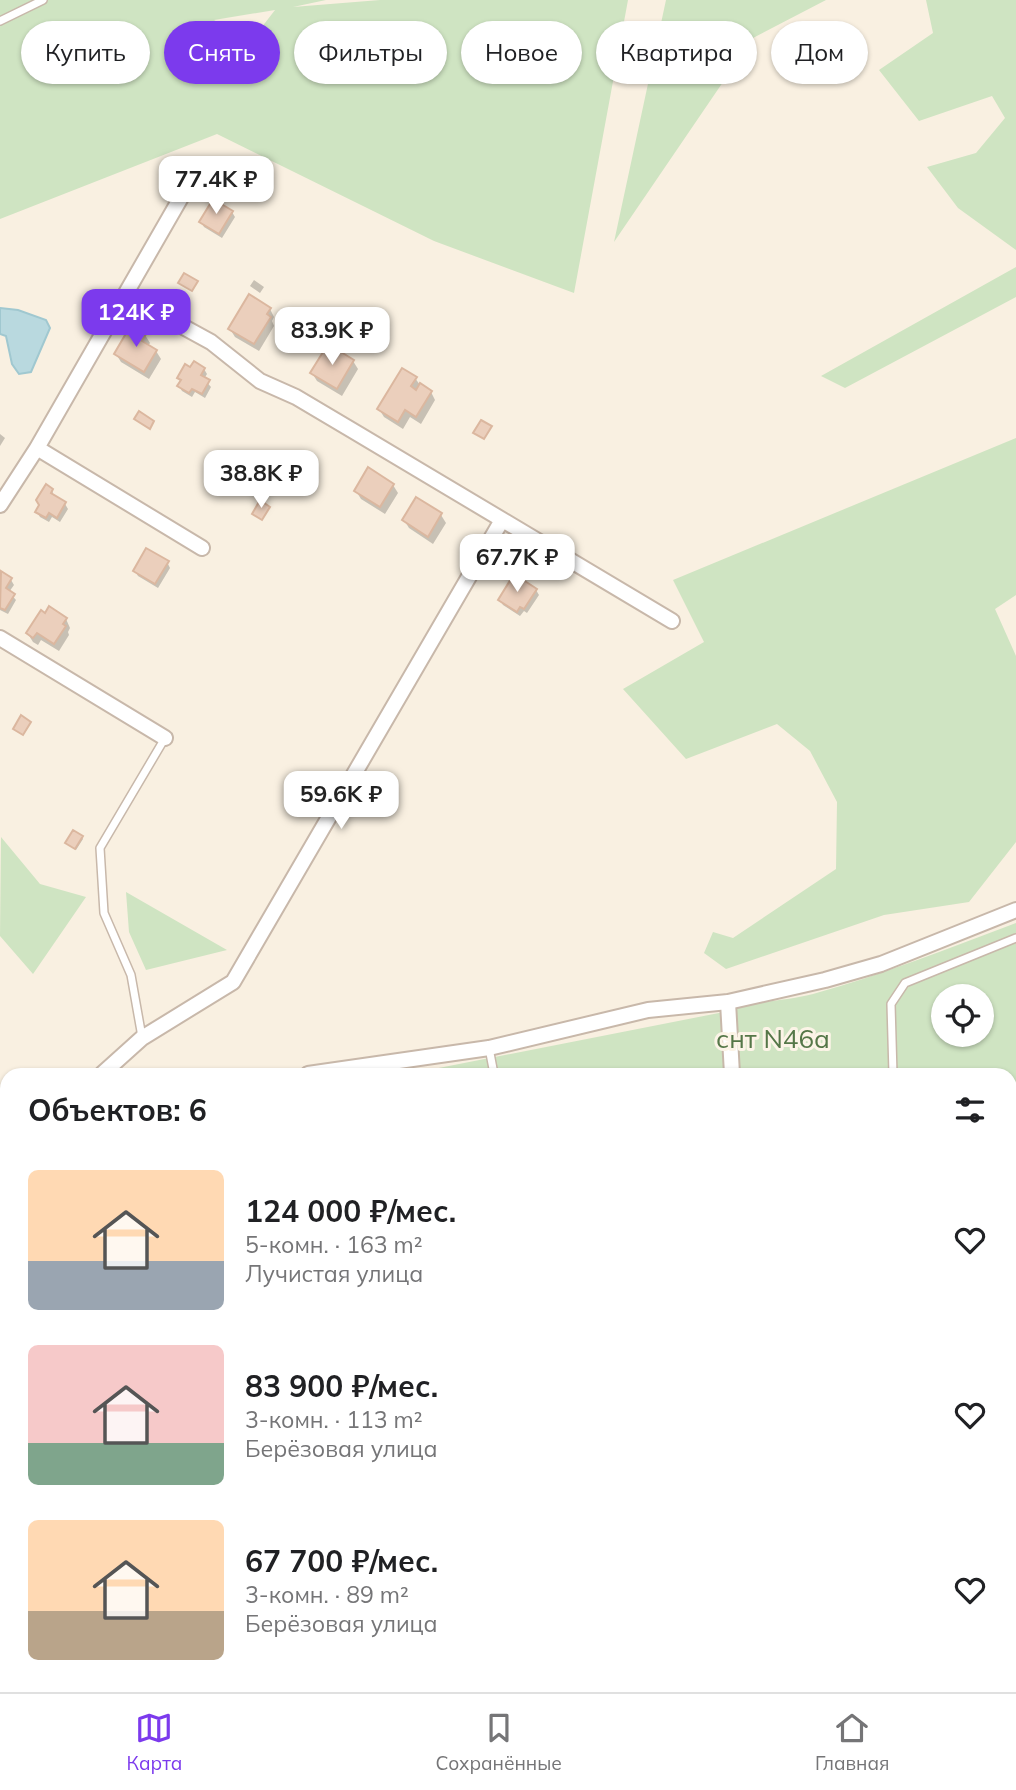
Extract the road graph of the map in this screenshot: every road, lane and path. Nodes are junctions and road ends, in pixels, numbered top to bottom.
1 (43, 0) edge
2 (0, 10) edge
3 (1, 21) edge
4 (191, 180) dead end
5 (125, 295) junction
6 (37, 448) junction
7 (0, 505) edge
8 (502, 520) junction
9 (202, 548) dead end
10 (672, 621) dead end
11 (0, 638) edge
12 (165, 738) joint
13 (1016, 910) edge
14 (1016, 937) edge
15 (728, 1002) junction
16 (142, 1038) junction
17 (489, 1048) junction
18 (109, 1068) edge
19 (350, 1068) edge
20 (493, 1068) edge
21 (732, 1068) edge
22 (893, 1068) edge

1 - 3 lane
2 - 3 lane
4 - 5 street
5 - 6 street
5 - 8 street
6 - 7 street
6 - 9 street
8 - 10 street
8 - 16 street
11 - 12 street
12 - 16 lane
13 - 15 street
14 - 22 lane
15 - 17 street
15 - 21 street
16 - 18 street
17 - 19 street
17 - 20 lane

